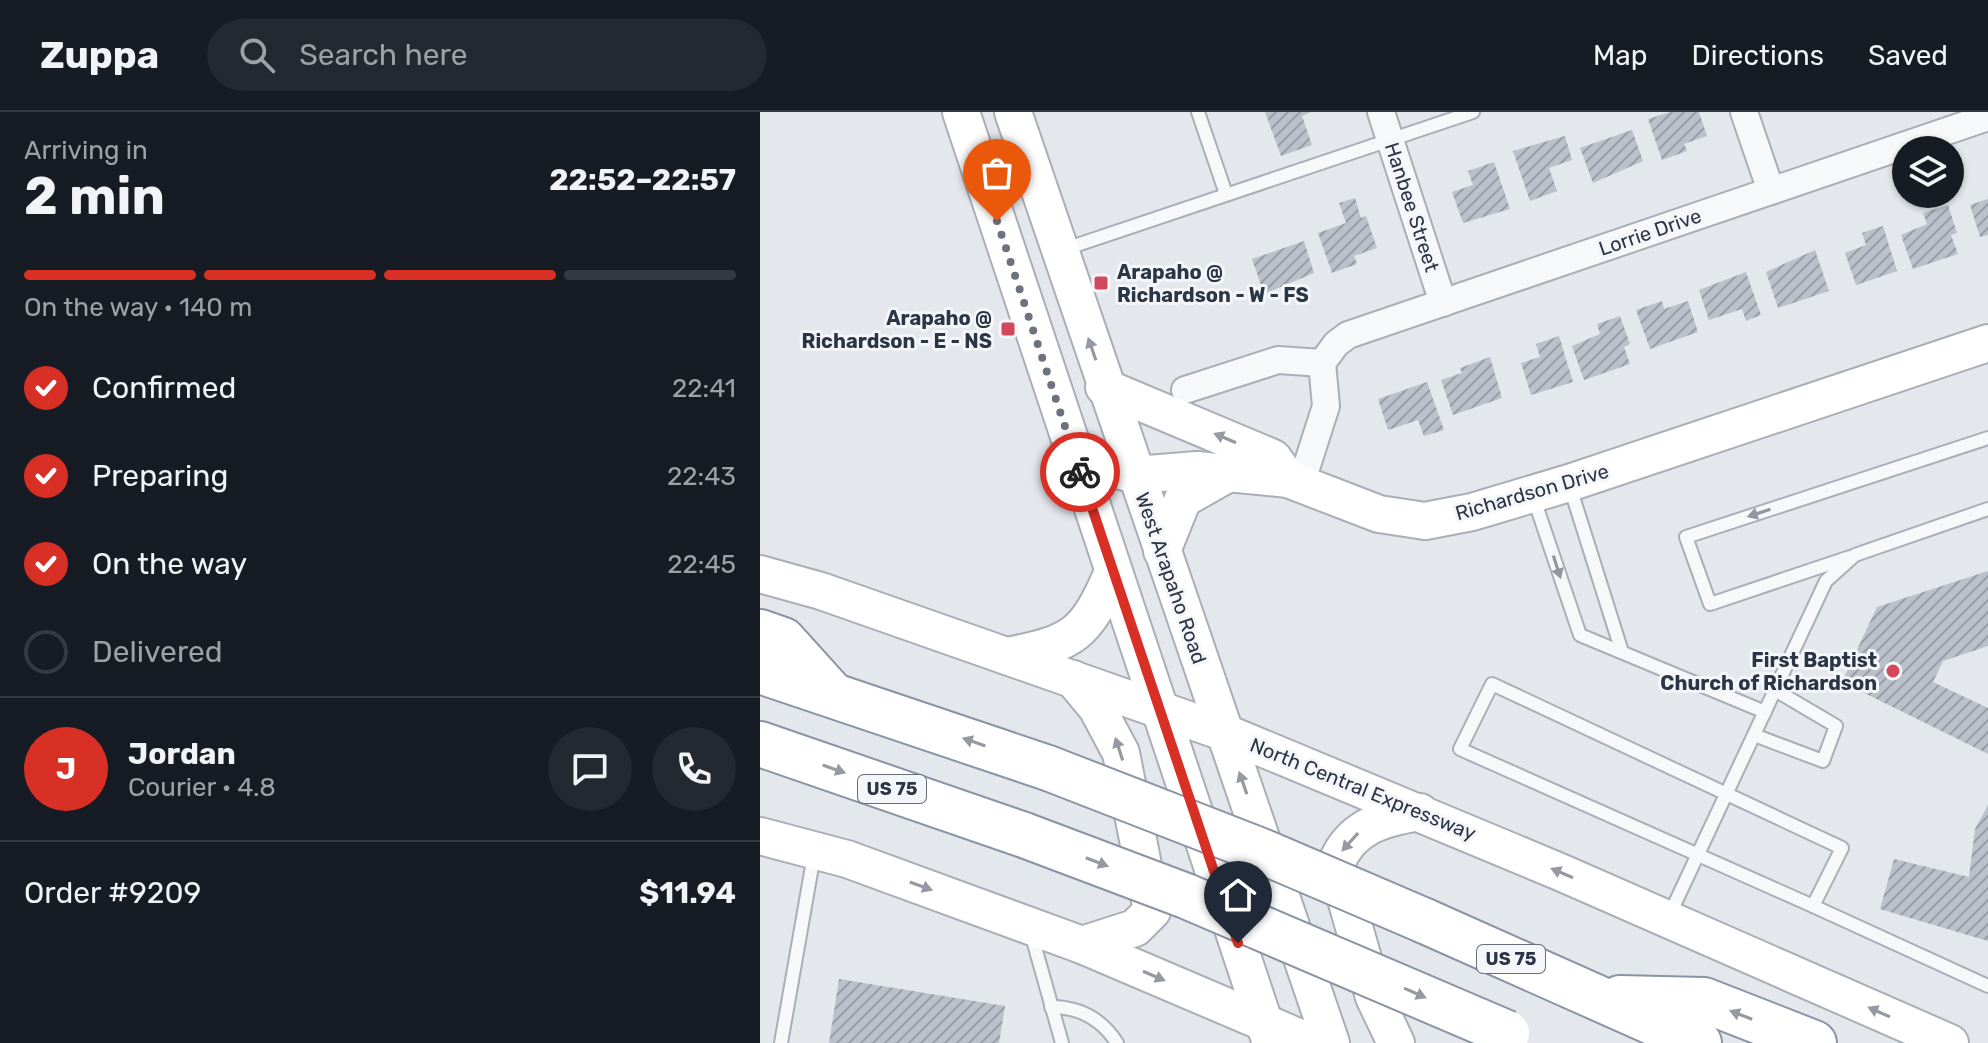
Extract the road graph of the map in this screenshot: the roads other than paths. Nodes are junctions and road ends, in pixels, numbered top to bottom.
1 (961, 112) edge
2 (1013, 112) edge
3 (1198, 112) edge
4 (1381, 112) edge
5 (1473, 112) edge
6 (1744, 112) edge
7 (1988, 117) edge
8 (1390, 140) junction
9 (1771, 191) junction
10 (1226, 194) junction
11 (1059, 251) junction
12 (1443, 303) junction
13 (1988, 343) edge
14 (1322, 363) junction
15 (1104, 387) junction
16 (1185, 390) dead end
17 (1988, 438) edge
18 (1071, 445) junction
19 (1227, 474) junction
20 (1135, 475) junction
21 (1294, 482) junction
22 (1569, 483) junction
23 (1532, 493) junction
24 (1988, 509) edge
25 (1162, 551) junction
26 (1855, 555) junction
27 (1113, 572) junction
28 (760, 574) edge
29 (760, 632) edge
30 (1622, 652) junction
31 (1006, 656) junction
32 (760, 671) edge
33 (1072, 678) junction
34 (1775, 690) junction
35 (831, 693) junction
36 (1160, 709) junction
37 (1765, 712) junction
38 (1226, 733) junction
39 (1754, 735) junction
40 (760, 744) edge
41 (1727, 793) junction
42 (1420, 812) junction
43 (760, 836) edge
44 (814, 852) junction
45 (1699, 853) junction
46 (1813, 906) junction
47 (1668, 919) junction
48 (1030, 926) junction
49 (1082, 945) junction
50 (1988, 986) edge
51 (1597, 998) junction
52 (1051, 1007) junction
53 (1267, 1033) edge
54 (1518, 1040) edge
55 (781, 1043) edge
56 (1062, 1043) edge
57 (1117, 1043) edge
58 (1312, 1043) edge
59 (1331, 1043) edge
60 (1396, 1043) edge
61 (1699, 1043) edge
62 (1814, 1043) edge
63 (1950, 1043) edge

1 - 18 main road
2 - 11 main road, West Arapaho Road
3 - 10 lane
4 - 8 street, Hanbee Street
5 - 8 lane
6 - 9 street
7 - 9 street, Lorrie Drive
8 - 10 lane
8 - 12 street, Hanbee Street
9 - 12 street, Lorrie Drive
10 - 11 lane
15 -> 11 main road, West Arapaho Road
12 - 14 street, Lorrie Drive
13 - 22 main road, Richardson Drive
14 - 16 street
14 - 21 street
15 - 20 main road, West Arapaho Road
21 -> 15 main road
17 -> 26 lane
18 - 20 main road, Richardson Drive
18 - 27 main road
19 - 20 main road, Richardson Drive
19 - 21 main road, Richardson Drive
19 - 25 main road
20 - 25 main road, West Arapaho Road
21 - 23 main road, Richardson Drive
22 - 23 main road, Richardson Drive
22 - 30 lane
23 -> 30 lane
24 - 26 lane
25 - 38 main road, West Arapaho Road
26 - 34 lane
27 - 31 main road
27 - 36 main road
28 - 31 main road, North Central Expressway
29 - 35 highway
30 - 37 lane
31 - 33 main road, North Central Expressway
32 - 35 highway, US 75
33 - 36 main road, North Central Expressway
49 -> 33 main road
34 - 37 lane
34 - 39 lane
51 -> 35 highway, US 75, bridge
36 - 38 main road, North Central Expressway
36 - 53 main road
37 - 39 lane
38 - 42 main road, North Central Expressway
59 -> 38 main road, West Arapaho Road
39 - 41 lane
40 -> 54 highway, US 75, bridge
41 - 45 lane
41 - 45 lane
41 - 46 lane
47 -> 42 main road, North Central Expressway
42 -> 60 main road
43 - 44 main road
44 -> 48 main road
44 - 55 lane
45 - 46 lane
45 - 47 lane
46 - 50 lane
63 -> 47 main road, North Central Expressway
48 - 49 main road
48 - 52 lane
49 -> 53 main road
51 - 61 highway, US 75
62 -> 51 highway
52 - 56 lane
52 - 57 lane
53 - 58 main road

